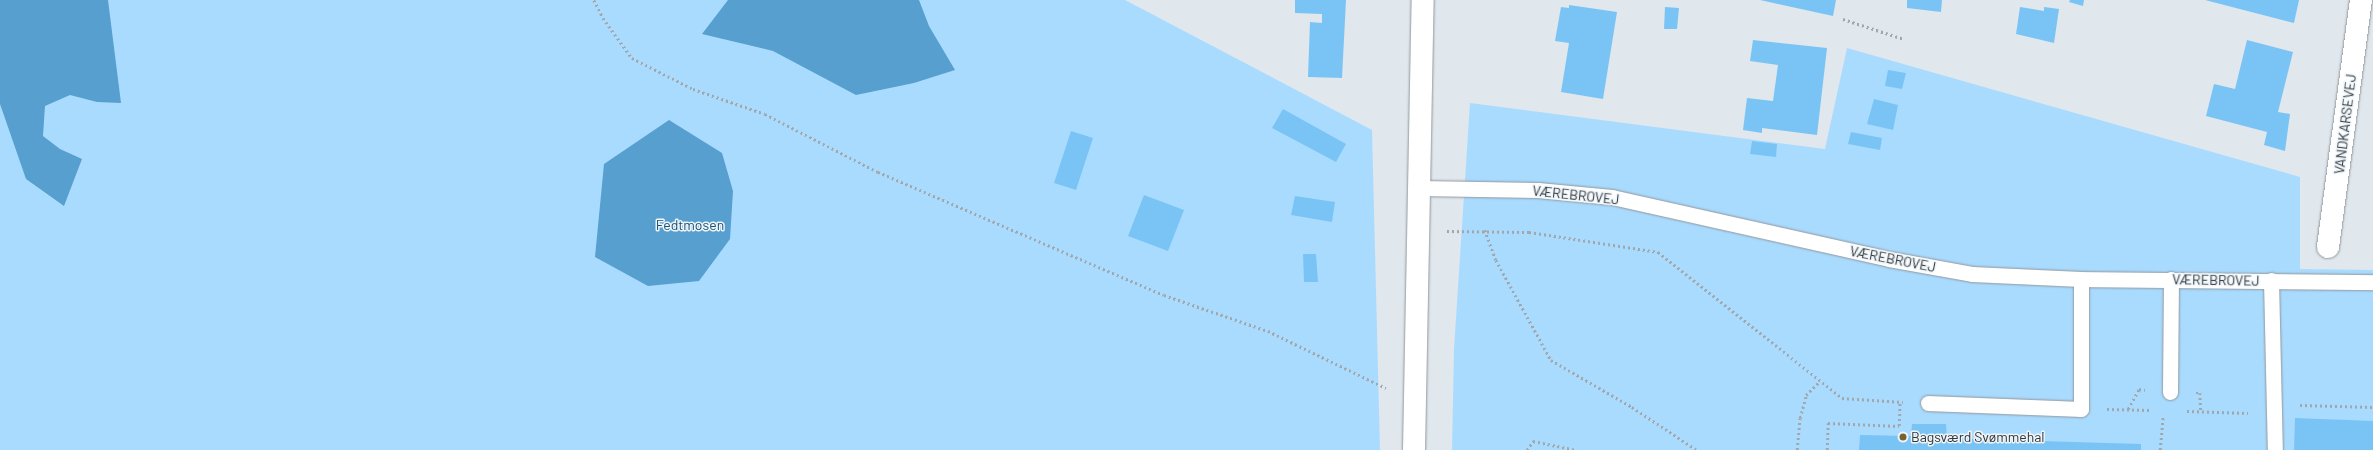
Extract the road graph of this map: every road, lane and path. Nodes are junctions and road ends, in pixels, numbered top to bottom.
1 (594, 0) edge
2 (1423, 0) edge
3 (2361, 0) edge
4 (1843, 19) dead end
5 (1904, 39) dead end
6 (1419, 188) junction
7 (1485, 230) junction
8 (1418, 232) junction
9 (2328, 247) dead end
10 (2081, 279) junction
11 (2171, 280) junction
12 (2271, 280) junction
13 (2373, 282) edge
14 (1820, 381) junction
15 (2170, 392) dead end
16 (1414, 401) junction
17 (1900, 401) junction
18 (1928, 403) joint
19 (2373, 407) edge
20 (2081, 409) junction
21 (2156, 410) dead end
22 (2163, 410) dead end
23 (2186, 411) dead end
24 (2273, 414) junction
25 (1414, 450) edge
26 (1527, 450) edge
27 (1576, 450) edge
28 (1697, 450) edge
29 (1797, 450) edge
30 (1827, 450) edge
31 (2160, 450) edge
32 (2275, 450) edge

1 - 16 path
2 - 6 street
3 - 9 street, VANDKARSEVEJ
4 - 5 path
6 - 8 street
6 - 10 lane, VÆREBROVEJ
7 - 8 path
7 - 14 path
7 - 28 path
8 - 16 street
10 - 11 lane, VÆREBROVEJ
10 - 20 lane
11 - 12 lane, VÆREBROVEJ
11 - 15 lane
12 - 13 lane, VÆREBROVEJ
12 - 24 lane
14 - 17 path
14 - 29 path
16 - 25 street
17 - 18 path
17 - 30 path
18 - 20 lane
19 - 24 path
20 - 21 path
22 - 31 path
23 - 24 path
24 - 32 lane
26 - 27 path

